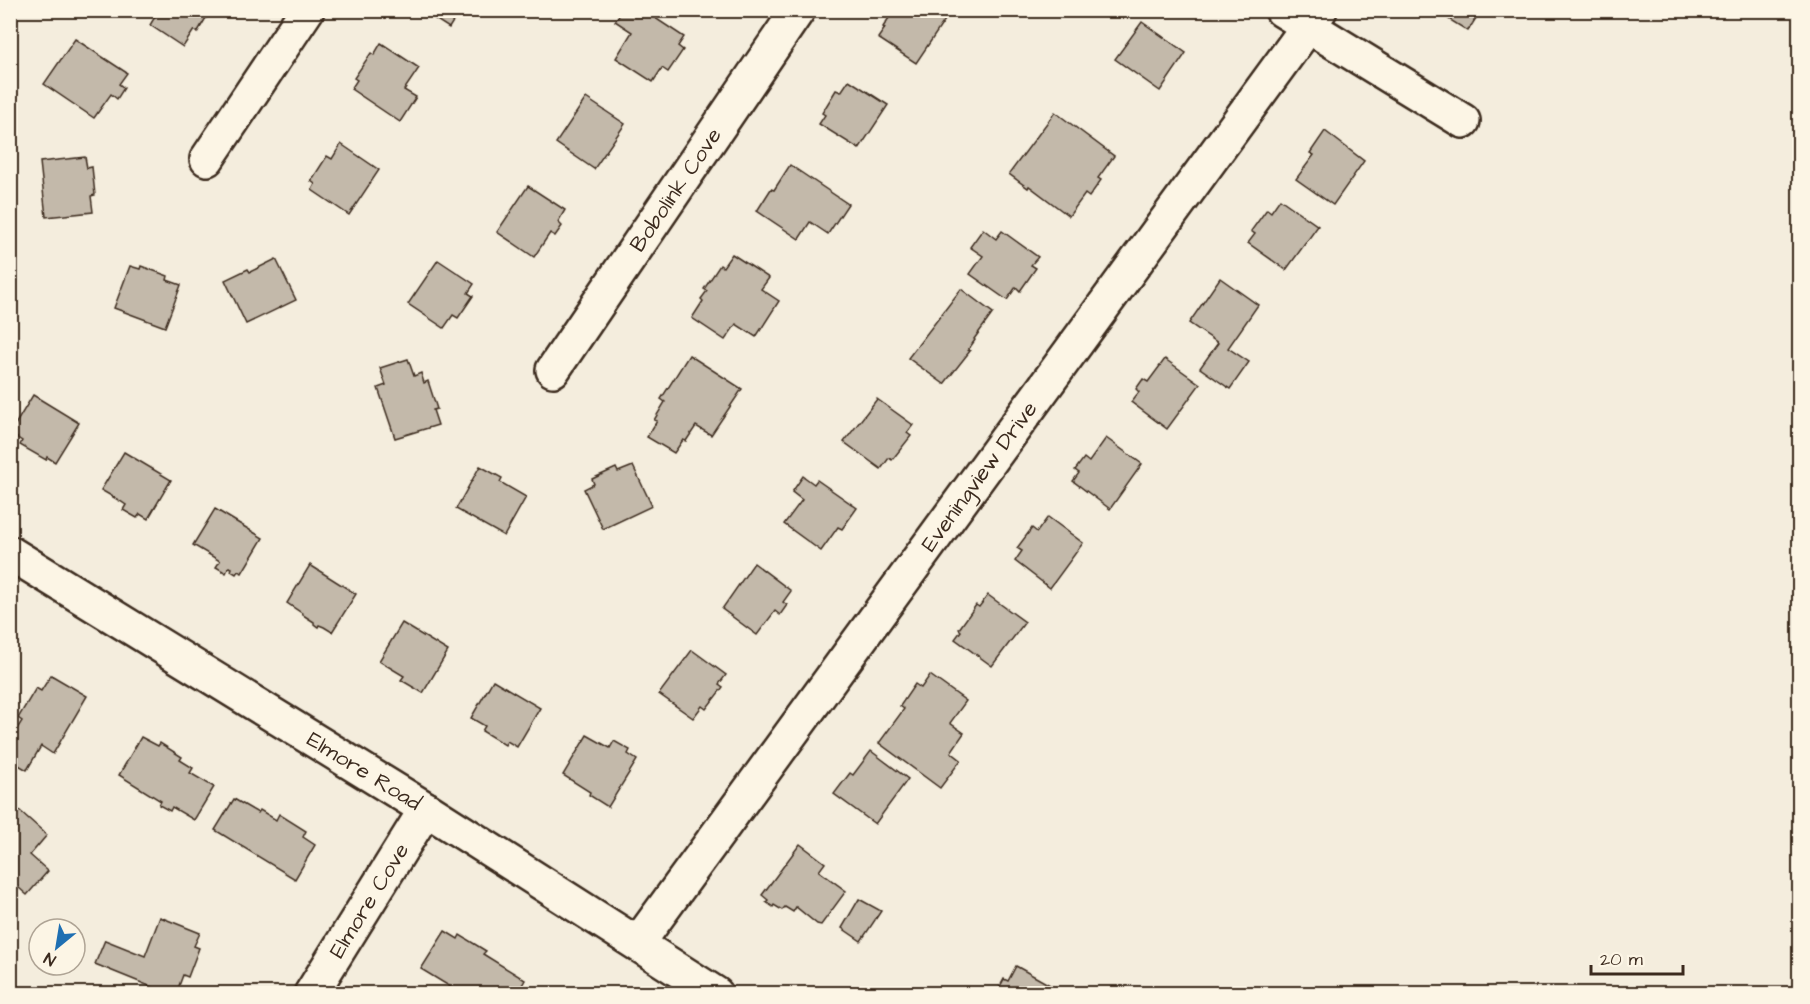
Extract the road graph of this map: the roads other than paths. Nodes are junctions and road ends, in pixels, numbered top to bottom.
1 (307, 10) edge
2 (798, 10) edge
3 (1303, 16) edge
4 (1463, 121) dead end
5 (207, 159) dead end
6 (553, 370) dead end
7 (15, 565) edge
8 (426, 809) junction
9 (638, 943) junction
10 (311, 993) edge
11 (716, 993) edge

1 - 5 street
2 - 6 street, Bobolink Cove
3 - 4 street
3 - 9 street, Eveningview Drive
7 - 8 street, Elmore Road
8 - 9 street, Elmore Road
8 - 10 street, Elmore Cove
9 - 11 street, Elmore Road

